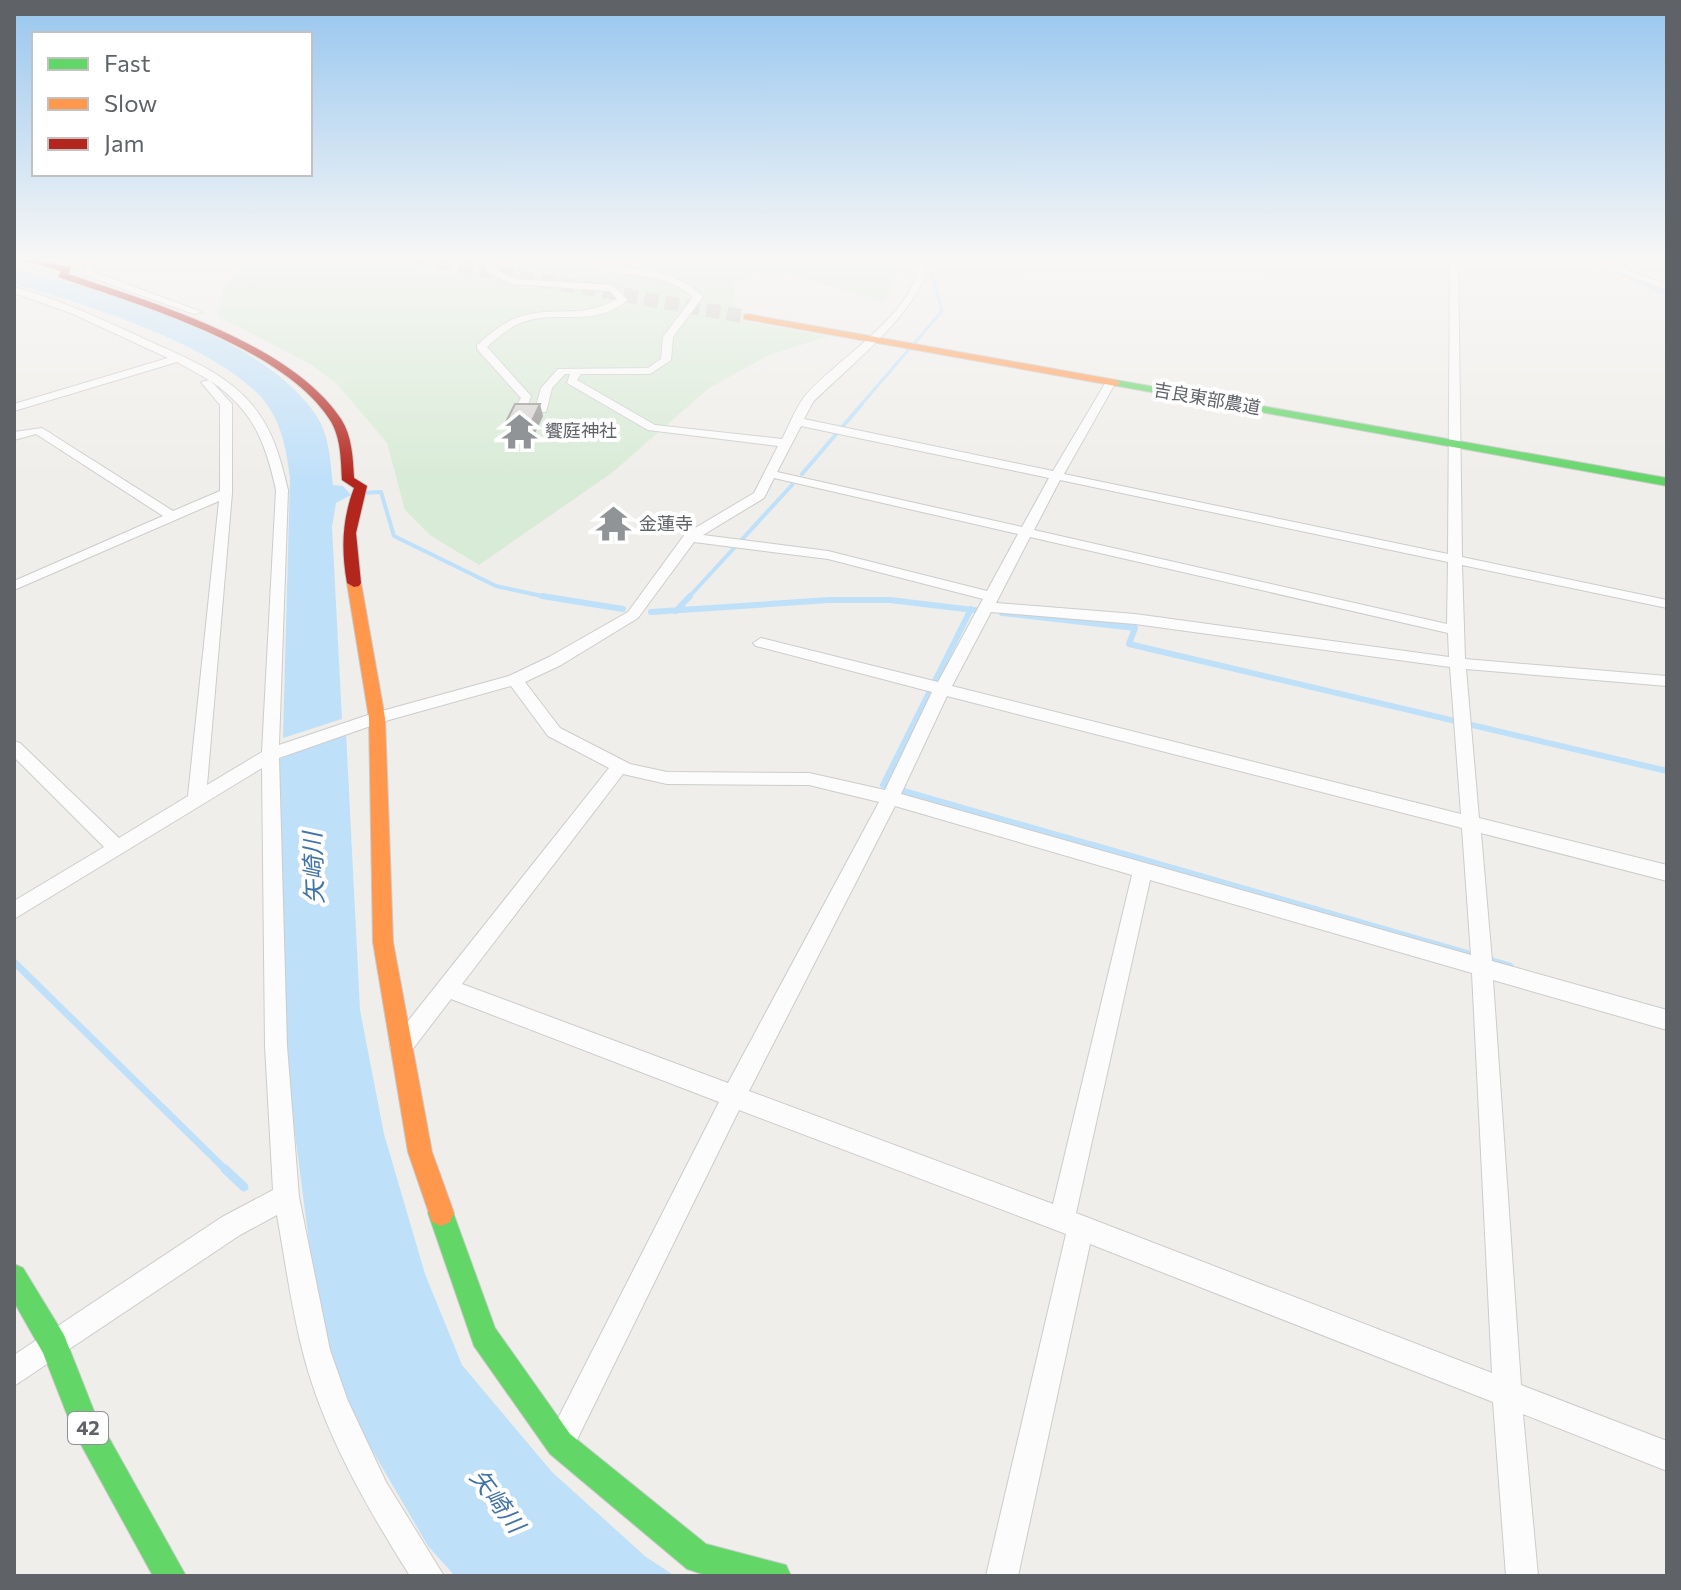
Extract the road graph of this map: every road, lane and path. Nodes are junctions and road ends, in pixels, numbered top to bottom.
1 (120, 332) edge
2 (205, 332) edge
3 (499, 332) edge
4 (672, 332) edge
5 (834, 332) edge
6 (880, 332) edge
7 (1455, 332) edge
8 (873, 339) junction
9 (175, 359) junction
10 (578, 371) junction
11 (1111, 382) junction
12 (15, 407) edge
13 (795, 421) junction
14 (14, 436) edge
15 (784, 443) junction
16 (1456, 444) junction
17 (771, 474) junction
18 (1057, 475) junction
19 (1667, 482) edge
20 (226, 493) junction
21 (173, 517) junction
22 (1026, 531) junction
23 (690, 537) junction
24 (1457, 560) junction
25 (14, 586) edge
26 (991, 602) junction
27 (1667, 604) edge
28 (1455, 630) junction
29 (761, 643) dead end
30 (1458, 663) junction
31 (515, 680) junction
32 (1667, 681) edge
33 (941, 691) junction
34 (377, 718) junction
35 (14, 747) edge
36 (279, 750) junction
37 (620, 766) junction
38 (197, 798) junction
39 (890, 798) junction
40 (1472, 825) junction
41 (117, 848) junction
42 (1142, 872) junction
43 (1667, 873) edge
44 (14, 911) edge
45 (1482, 966) junction
46 (449, 989) junction
47 (1667, 1020) edge
48 (401, 1047) junction
49 (734, 1096) junction
50 (286, 1197) junction
51 (1071, 1225) junction
52 (14, 1277) edge
53 (54, 1345) junction
54 (14, 1372) edge
55 (1507, 1394) junction
56 (560, 1444) junction
57 (1667, 1456) edge
58 (170, 1576) edge
59 (428, 1576) edge
60 (775, 1576) edge
61 (1002, 1576) edge
62 (1522, 1576) edge

1 - 9 street
2 - 34 street
3 - 10 street
4 - 10 street
5 - 8 street, 吉良東部農道
6 - 8 street
7 - 16 street
8 - 11 street, 吉良東部農道
8 - 13 street
9 - 12 street
9 - 20 street
9 - 36 street
10 - 15 street
11 - 16 street, 吉良東部農道
11 - 18 street
13 - 15 street
13 - 18 street
14 - 21 street
15 - 17 street
16 - 19 street, 吉良東部農道
16 - 24 street
17 - 22 street
17 - 23 street
18 - 22 street
18 - 24 street
20 - 21 street
20 - 38 street
21 - 25 street
22 - 26 street
22 - 28 street
23 - 26 street
23 - 31 street
24 - 27 street
24 - 28 street
26 - 30 street
26 - 33 street
28 - 30 street
29 - 33 street
30 - 32 street
30 - 40 street
31 - 34 street
31 - 37 street
33 - 39 street
33 - 40 street
34 - 36 street
34 - 48 street
35 - 41 street
36 - 38 street
36 - 50 street
37 - 39 street
37 - 46 street
38 - 41 street
39 - 42 street
39 - 49 street
40 - 43 street
40 - 45 street
41 - 44 street
42 - 45 street
42 - 51 street
45 - 47 street
45 - 55 street
46 - 48 street
46 - 49 street
48 - 56 street
49 - 51 street
49 - 56 street
50 - 53 street
50 - 59 street
51 - 55 street
51 - 61 street
52 - 53 street, 42
53 - 54 street
53 - 58 street, 42
55 - 57 street
55 - 62 street
56 - 60 street

